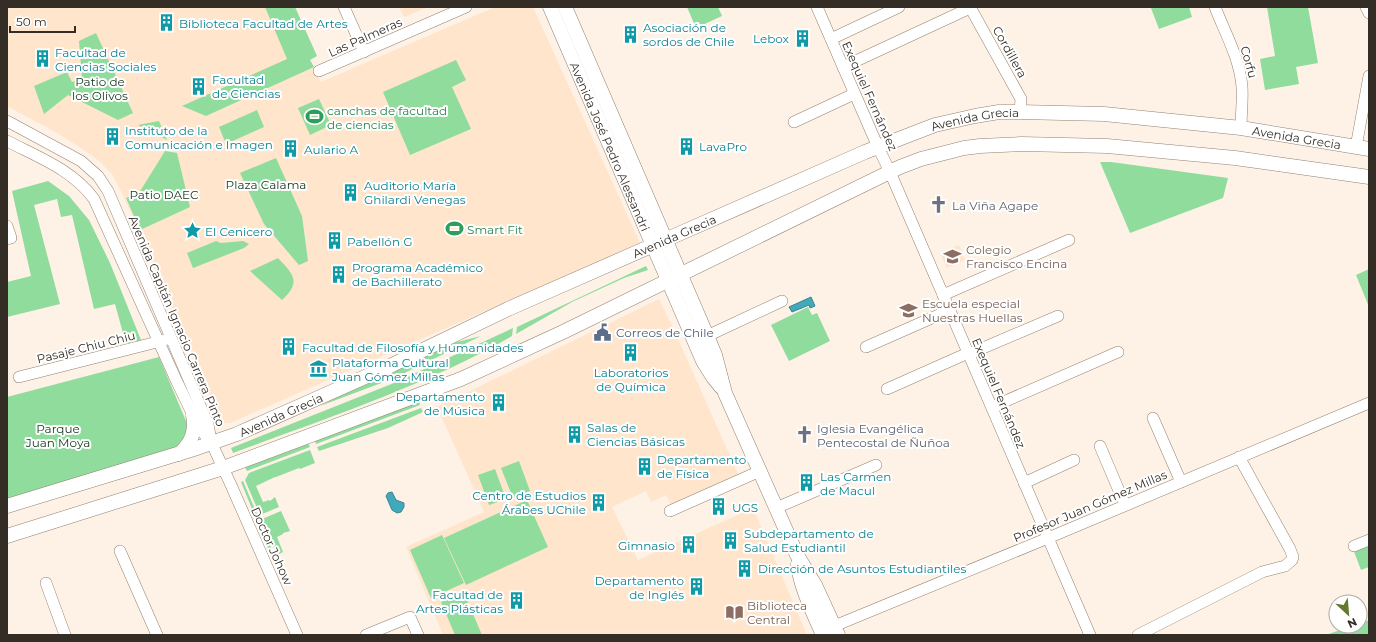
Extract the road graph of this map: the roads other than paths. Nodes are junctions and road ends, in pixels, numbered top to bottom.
1 (344, 7) edge
2 (466, 7) edge
3 (550, 7) edge
4 (565, 7) edge
5 (817, 7) edge
6 (899, 7) edge
7 (970, 7) edge
8 (1215, 7) edge
9 (1366, 7) edge
10 (1369, 13) edge
11 (831, 39) junction
12 (364, 52) junction
13 (843, 67) junction
14 (319, 71) dead end
15 (1369, 76) edge
16 (854, 94) junction
17 (1020, 112) junction
18 (7, 121) edge
19 (794, 122) dead end
20 (1241, 128) junction
21 (7, 141) edge
22 (878, 148) junction
23 (1362, 148) edge
24 (890, 172) junction
25 (1369, 178) edge
26 (7, 226) edge
27 (7, 239) edge
28 (1069, 240) dead end
29 (660, 242) junction
30 (675, 277) junction
31 (943, 295) junction
32 (782, 301) dead end
33 (950, 310) junction
34 (1058, 316) dead end
35 (707, 336) junction
36 (171, 338) junction
37 (158, 342) junction
38 (866, 347) dead end
39 (1118, 352) dead end
40 (968, 354) junction
41 (19, 377) dead end
42 (887, 389) dead end
43 (726, 393) junction
44 (1369, 403) edge
45 (992, 407) junction
46 (193, 415) junction
47 (1153, 418) dead end
48 (212, 444) junction
49 (1100, 446) dead end
50 (179, 454) junction
51 (1239, 457) junction
52 (1074, 460) dead end
53 (876, 465) dead end
54 (223, 468) junction
55 (760, 471) junction
56 (1181, 482) junction
57 (1024, 483) junction
58 (1125, 505) junction
59 (7, 506) edge
60 (776, 508) junction
61 (670, 511) dead end
62 (7, 536) edge
63 (1048, 538) junction
64 (1369, 540) edge
65 (1354, 546) dead end
66 (120, 551) dead end
67 (46, 583) dead end
68 (829, 632) edge
69 (65, 635) edge
70 (157, 635) edge
71 (297, 635) edge
72 (366, 635) edge
73 (418, 635) edge
74 (1090, 635) edge
75 (1138, 635) edge

1 - 12 street
2 - 12 street, Las Palmeras
3 - 29 main road, Avenida José Pedro Alessandri
4 - 29 main road, Avenida José Pedro Alessandri
5 - 11 street, Exequiel Fernández
6 - 11 street
7 - 13 street
7 - 17 street, Cordillera
8 - 20 street, Corfu
9 - 10 street
11 - 13 street, Exequiel Fernández
12 - 14 street, Las Palmeras
13 - 16 street, Exequiel Fernández
15 - 23 street
16 - 19 street
16 - 22 street, Exequiel Fernández
17 - 20 main road, Avenida Grecia
17 - 22 main road, Avenida Grecia
18 - 36 street, Avenida Capitán Ignacio Carrera Pinto
20 - 23 main road, Avenida Grecia
21 - 37 street, Avenida Capitán Ignacio Carrera Pinto
22 - 24 street, Exequiel Fernández
22 - 29 main road, Avenida Grecia
24 - 25 main road
24 - 30 main road
24 - 31 street, Exequiel Fernández
26 - 27 street
28 - 31 street
29 - 30 main road, Avenida José Pedro Alessandri
29 - 48 main road, Avenida Grecia
30 - 35 main road, Avenida José Pedro Alessandri
30 - 43 main road, Avenida José Pedro Alessandri
30 - 54 main road
31 - 33 street, Exequiel Fernández
32 - 35 street
33 - 38 street
33 - 40 street, Exequiel Fernández
34 - 40 street
35 - 43 main road, Avenida José Pedro Alessandri
36 - 37 street, Pasaje Chiu Chiu
36 - 48 street, Avenida Capitán Ignacio Carrera Pinto
37 - 41 street, Pasaje Chiu Chiu
37 - 46 street, Avenida Capitán Ignacio Carrera Pinto
39 - 45 street
40 - 42 street
40 - 45 street, Exequiel Fernández
43 - 55 main road, Avenida José Pedro Alessandri
44 - 51 street, Profesor Juan Gómez Millas
45 - 57 street, Exequiel Fernández
46 - 48 street, Avenida Capitán Ignacio Carrera Pinto
46 - 50 main road
47 - 56 street
48 - 50 main road, Avenida Grecia
48 - 54 street, Avenida Capitán Ignacio Carrera Pinto
49 - 58 street
50 - 59 main road, Avenida Grecia
51 - 56 street, Profesor Juan Gómez Millas
51 - 75 street
52 - 57 street
53 - 60 street
54 - 62 main road
54 - 71 street, Doctor Johow
55 - 60 main road, Avenida José Pedro Alessandri
55 - 61 street
56 - 58 street, Profesor Juan Gómez Millas
57 - 63 street, Exequiel Fernández
58 - 63 street, Profesor Juan Gómez Millas
60 - 68 main road, Avenida José Pedro Alessandri
63 - 68 street, Profesor Juan Gómez Millas
63 - 74 street, Exequiel Fernández
64 - 65 street
66 - 70 street
67 - 69 street
72 - 73 street

